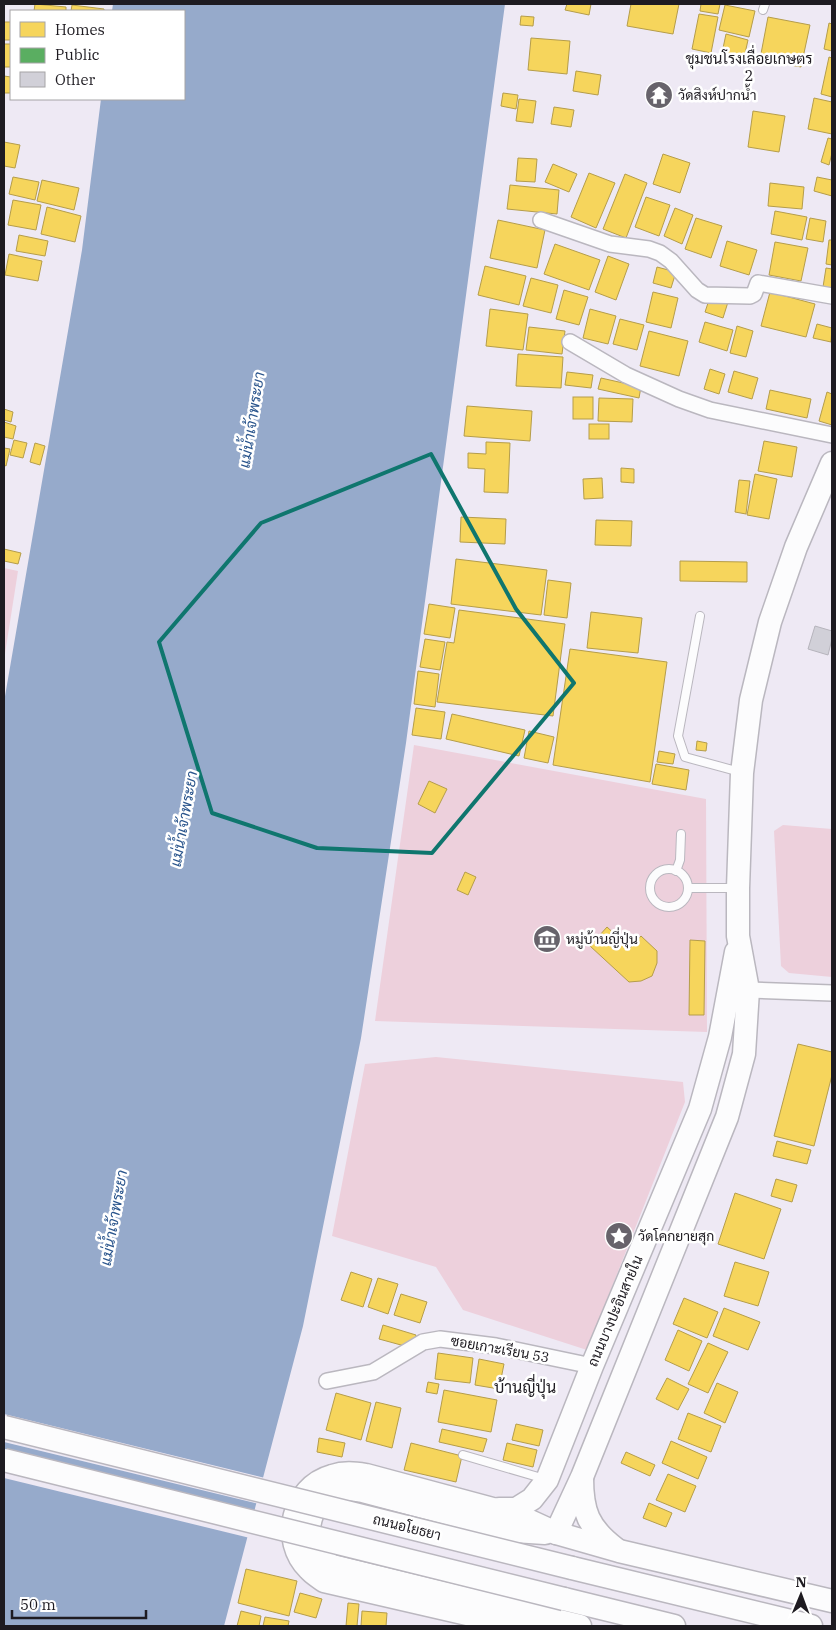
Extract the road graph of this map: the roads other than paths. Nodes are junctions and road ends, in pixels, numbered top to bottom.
1 (541, 220) dead end
2 (832, 296) edge
3 (570, 342) dead end
4 (832, 436) edge
5 (832, 463) edge
6 (700, 616) dead end
7 (742, 773) junction
8 (681, 834) dead end
9 (676, 871) junction
10 (688, 888) junction
11 (738, 888) junction
12 (738, 936) junction
13 (748, 990) junction
14 (832, 993) edge
15 (592, 1366) junction
16 (327, 1381) dead end
17 (4, 1427) edge
18 (463, 1455) dead end
19 (4, 1460) edge
20 (582, 1477) junction
21 (547, 1480) junction
22 (495, 1509) junction
23 (556, 1534) junction
24 (619, 1551) junction
25 (832, 1601) edge
26 (493, 1617) edge
27 (463, 1620) edge
28 (522, 1622) edge
29 (580, 1626) edge
30 (674, 1626) edge
31 (811, 1626) edge

1 - 2 street
3 - 4 street
5 - 7 main road, ถนนบางปะอินสายใน
6 - 7 lane
7 - 11 main road, ถนนบางปะอินสายใน
8 - 9 lane
9 - 10 lane
9 - 10 lane
10 - 11 lane
11 - 12 main road, ถนนบางปะอินสายใน
12 - 13 main road, ถนนบางปะอินสายใน
12 - 15 main road, ถนนบางปะอินสายใน
13 - 14 street
13 - 20 main road, ถนนบางปะอินสายใน
15 - 16 street, ซอยเกาะเรียน 53
15 - 21 main road, ถนนบางปะอินสายใน
17 - 31 main road, ถนนอโยธยา, bridge
18 - 21 lane
19 - 30 main road, bridge
20 - 23 main road, ถนนบางปะอินสายใน
20 - 24 main road
21 - 22 main road, ถนนบางปะอินสายใน
22 - 23 main road, ถนนบางปะอินสายใน
22 - 27 main road, ถนนบางปะอินสายใน
23 - 24 main road
23 - 26 main road, ถนนบางปะอินสายใน
24 - 25 main road
26 - 27 main road, ถนนบางปะอินสายใน
26 - 28 main road, ถนนบางปะอินสายใน
28 - 29 main road, ถนนบางปะอินสายใน

